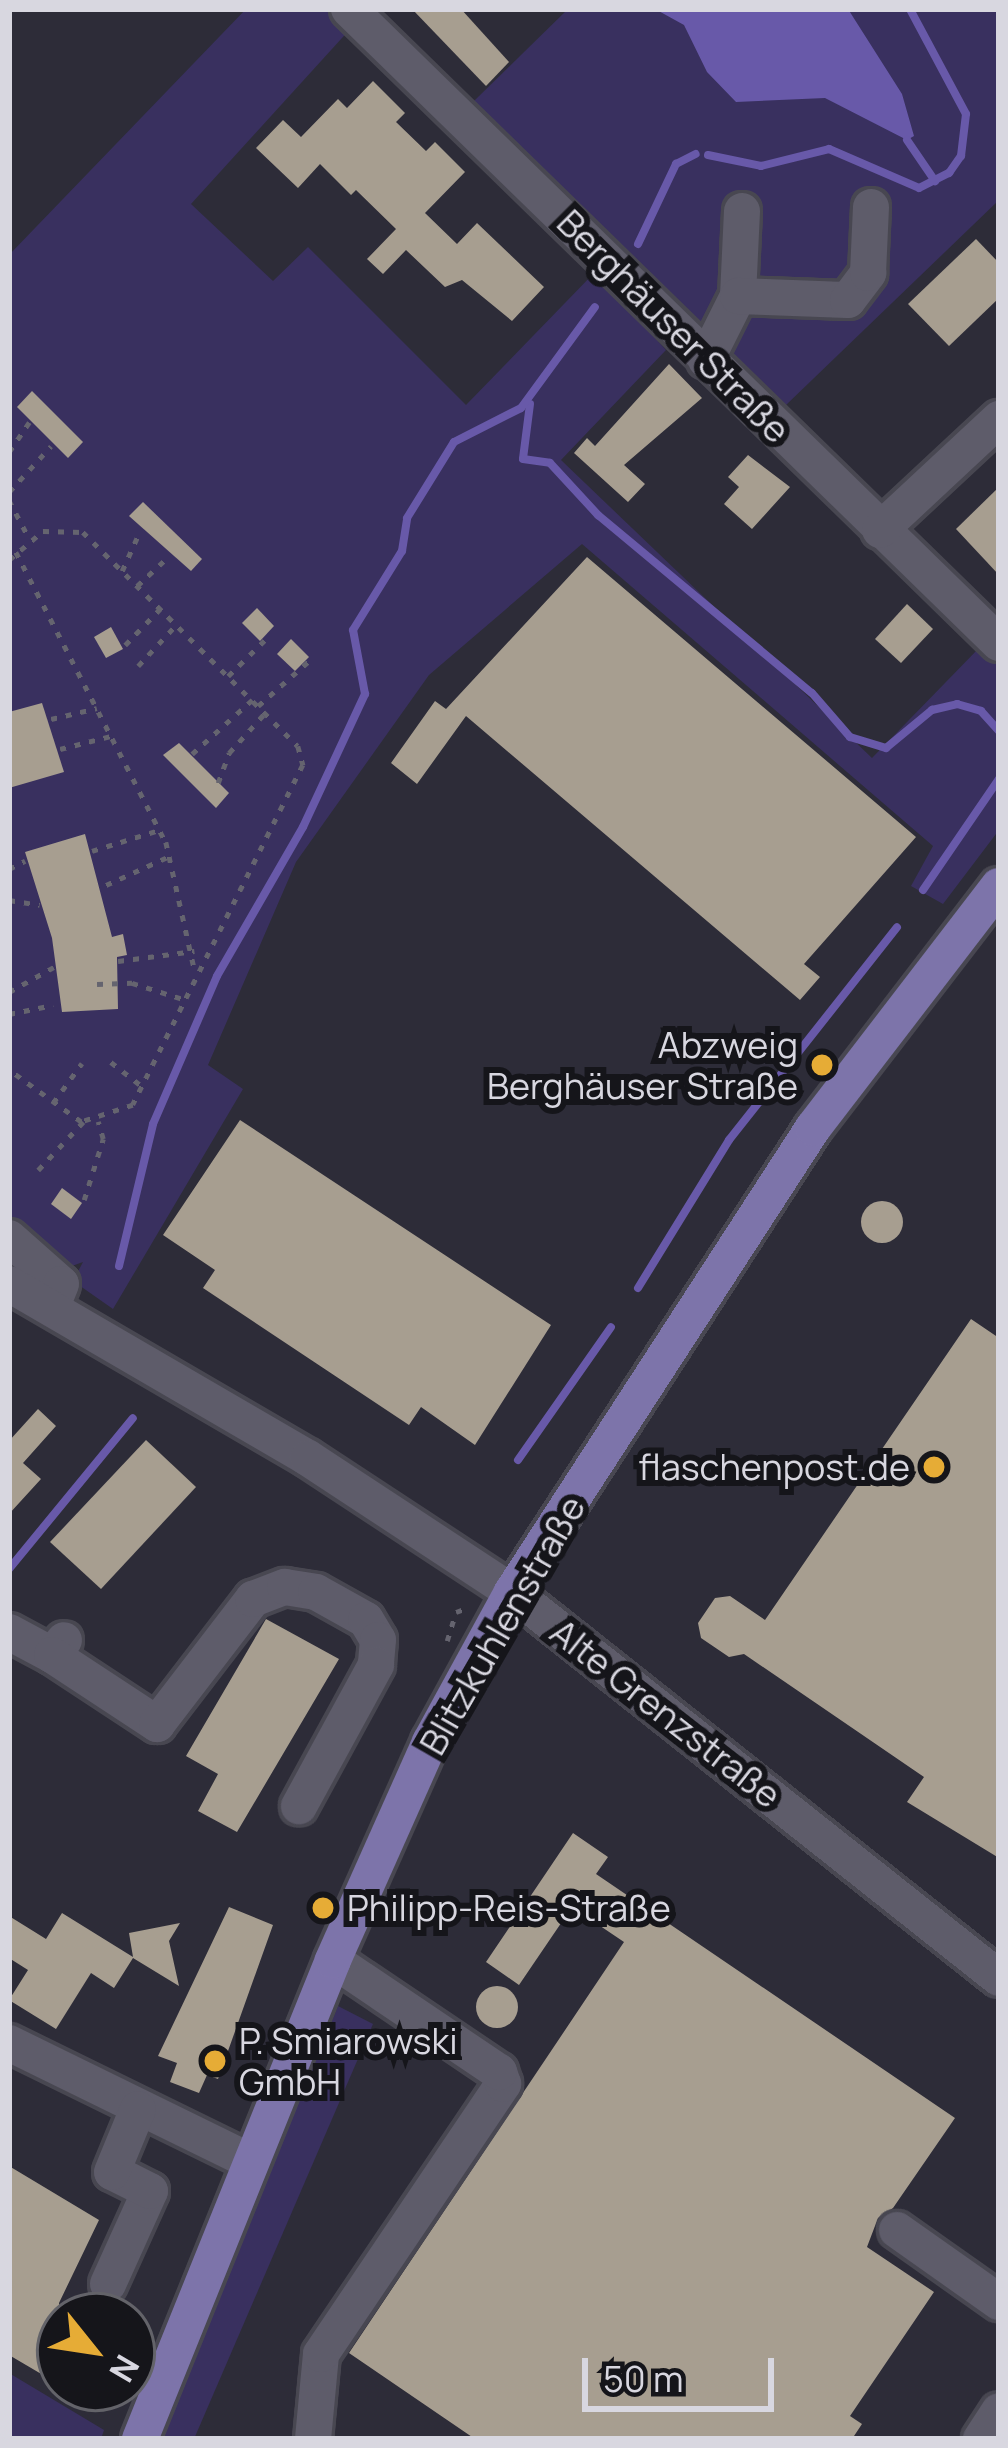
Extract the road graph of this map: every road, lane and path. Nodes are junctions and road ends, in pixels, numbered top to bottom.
1 (349, 9) edge
2 (871, 206) dead end
3 (742, 211) dead end
4 (738, 296) junction
5 (706, 360) junction
6 (999, 418) edge
7 (29, 422) dead end
8 (51, 446) dead end
9 (9, 452) edge
10 (9, 496) edge
11 (880, 530) junction
12 (140, 531) dead end
13 (29, 538) junction
14 (16, 552) junction
15 (168, 557) dead end
16 (9, 560) edge
17 (122, 571) junction
18 (137, 586) junction
19 (160, 609) junction
20 (176, 625) junction
21 (268, 637) dead end
22 (999, 643) edge
23 (124, 645) dead end
24 (309, 661) dead end
25 (139, 666) dead end
26 (228, 676) junction
27 (255, 703) junction
28 (97, 708) junction
29 (265, 713) junction
30 (51, 719) dead end
31 (111, 736) junction
32 (60, 749) dead end
33 (192, 754) dead end
34 (218, 783) dead end
35 (159, 830) junction
36 (92, 851) dead end
37 (170, 856) junction
38 (25, 861) dead end
39 (9, 868) edge
40 (106, 885) dead end
41 (999, 886) edge
42 (9, 900) edge
43 (40, 905) dead end
44 (194, 951) junction
45 (118, 961) dead end
46 (54, 968) dead end
47 (196, 972) junction
48 (97, 984) dead end
49 (9, 992) edge
50 (183, 999) junction
51 (53, 1005) dead end
52 (9, 1014) edge
53 (111, 1062) dead end
54 (82, 1063) dead end
55 (10, 1072) edge
56 (142, 1085) junction
57 (53, 1103) junction
58 (83, 1122) junction
59 (98, 1122) junction
60 (38, 1170) dead end
61 (84, 1200) dead end
62 (9, 1238) edge
63 (9, 1284) edge
64 (52, 1306) junction
65 (512, 1592) junction
66 (9, 1632) edge
67 (299, 1806) dead end
68 (333, 1960) junction
69 (999, 1978) edge
70 (9, 2044) edge
71 (138, 2109) junction
72 (250, 2161) junction
73 (897, 2230) dead end
74 (108, 2284) dead end
75 (999, 2302) edge
76 (999, 2411) edge
77 (140, 2439) edge
78 (314, 2439) edge
79 (981, 2439) edge

1 - 5 street, Berghäuser Straße
2 - 4 street
3 - 4 street
4 - 5 street
5 - 11 street, Berghäuser Straße
6 - 11 street
7 - 9 path
8 - 10 path
10 - 13 path
11 - 22 street, Berghäuser Straße
12 - 17 path
13 - 14 path
13 - 17 path
14 - 16 path
14 - 28 path
15 - 18 path
17 - 18 path
18 - 19 path
19 - 20 path
19 - 23 path
20 - 25 path
20 - 26 path
21 - 26 path
24 - 27 path
26 - 27 path
27 - 29 path
27 - 33 path
28 - 30 path
28 - 31 path
29 - 34 path
29 - 47 path
31 - 32 path
31 - 35 path
35 - 36 path
35 - 37 path
37 - 40 path
37 - 44 path
38 - 39 path
41 - 65 main road, Blitzkuhlenstraße
42 - 43 path
44 - 45 path
44 - 47 path
46 - 49 path
47 - 50 path
48 - 50 path
50 - 56 path
51 - 52 path
53 - 56 path
54 - 57 path
55 - 57 path
56 - 59 path
57 - 58 path
58 - 59 path
58 - 60 path
59 - 61 path
62 - 64 street
63 - 64 street, Alte Grenzstraße
64 - 65 street, Alte Grenzstraße
65 - 68 main road, Blitzkuhlenstraße
65 - 69 street, Alte Grenzstraße
66 - 67 street
68 - 72 main road, Blitzkuhlenstraße
68 - 78 street
70 - 71 street
71 - 72 street
71 - 74 street
72 - 77 main road, Blitzkuhlenstraße
73 - 75 street
76 - 79 street

